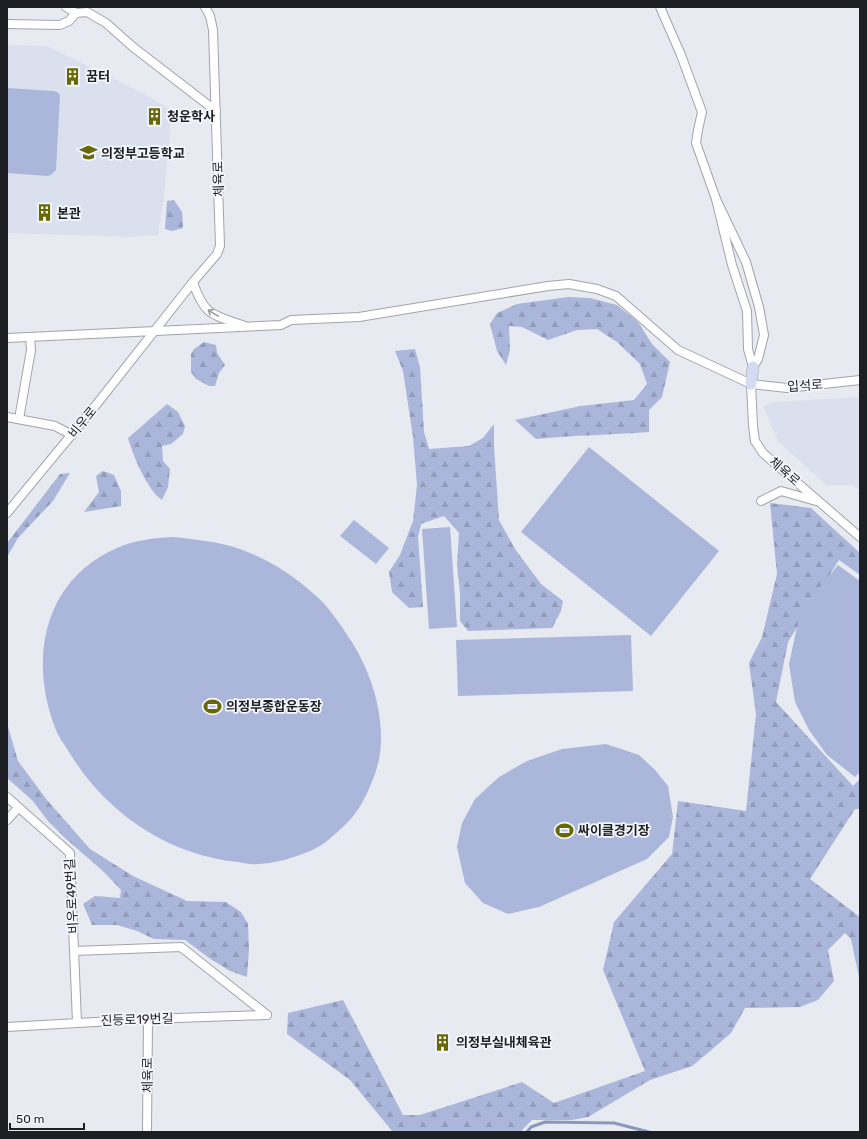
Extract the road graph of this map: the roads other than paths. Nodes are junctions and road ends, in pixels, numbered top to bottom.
1 (66, 7) edge
2 (205, 7) edge
3 (660, 7) edge
4 (76, 13) junction
5 (7, 24) edge
6 (216, 111) junction
7 (716, 198) junction
8 (193, 282) junction
9 (249, 328) junction
10 (156, 330) junction
11 (30, 337) junction
12 (7, 338) edge
13 (753, 367) junction
14 (860, 380) edge
15 (751, 384) junction
16 (7, 417) edge
17 (19, 418) junction
18 (72, 435) junction
19 (761, 501) dead end
20 (820, 502) junction
21 (7, 513) edge
22 (860, 537) edge
23 (7, 797) edge
24 (18, 808) junction
25 (7, 820) edge
26 (74, 951) junction
27 (148, 1019) junction
28 (77, 1022) junction
29 (7, 1027) edge
30 (147, 1132) edge

1 - 4 street
2 - 6 street, 체육로
3 - 7 street
4 - 5 street
4 - 6 street
6 - 8 street, 체육로
7 - 13 street
7 - 13 street
9 -> 8 street
8 - 10 street, 체육로
9 - 10 street, 입석로
9 - 15 street, 입석로
10 - 11 street, 입석로
10 - 18 street, 비우로
11 - 12 street, 입석로
11 - 17 street
13 - 15 street
14 - 15 street, 입석로
15 - 20 street, 체육로
16 - 17 street
17 - 18 street
18 - 21 street, 비우로
19 - 20 street
20 - 22 street, 체육로
23 - 24 street, 비우로49번길
24 - 25 street
24 - 26 street, 비우로49번길
26 - 27 street, 진등로19번길
26 - 28 street, 비우로49번길
27 - 28 street, 진등로19번길
27 - 30 street, 체육로
28 - 29 street, 진등로19번길

